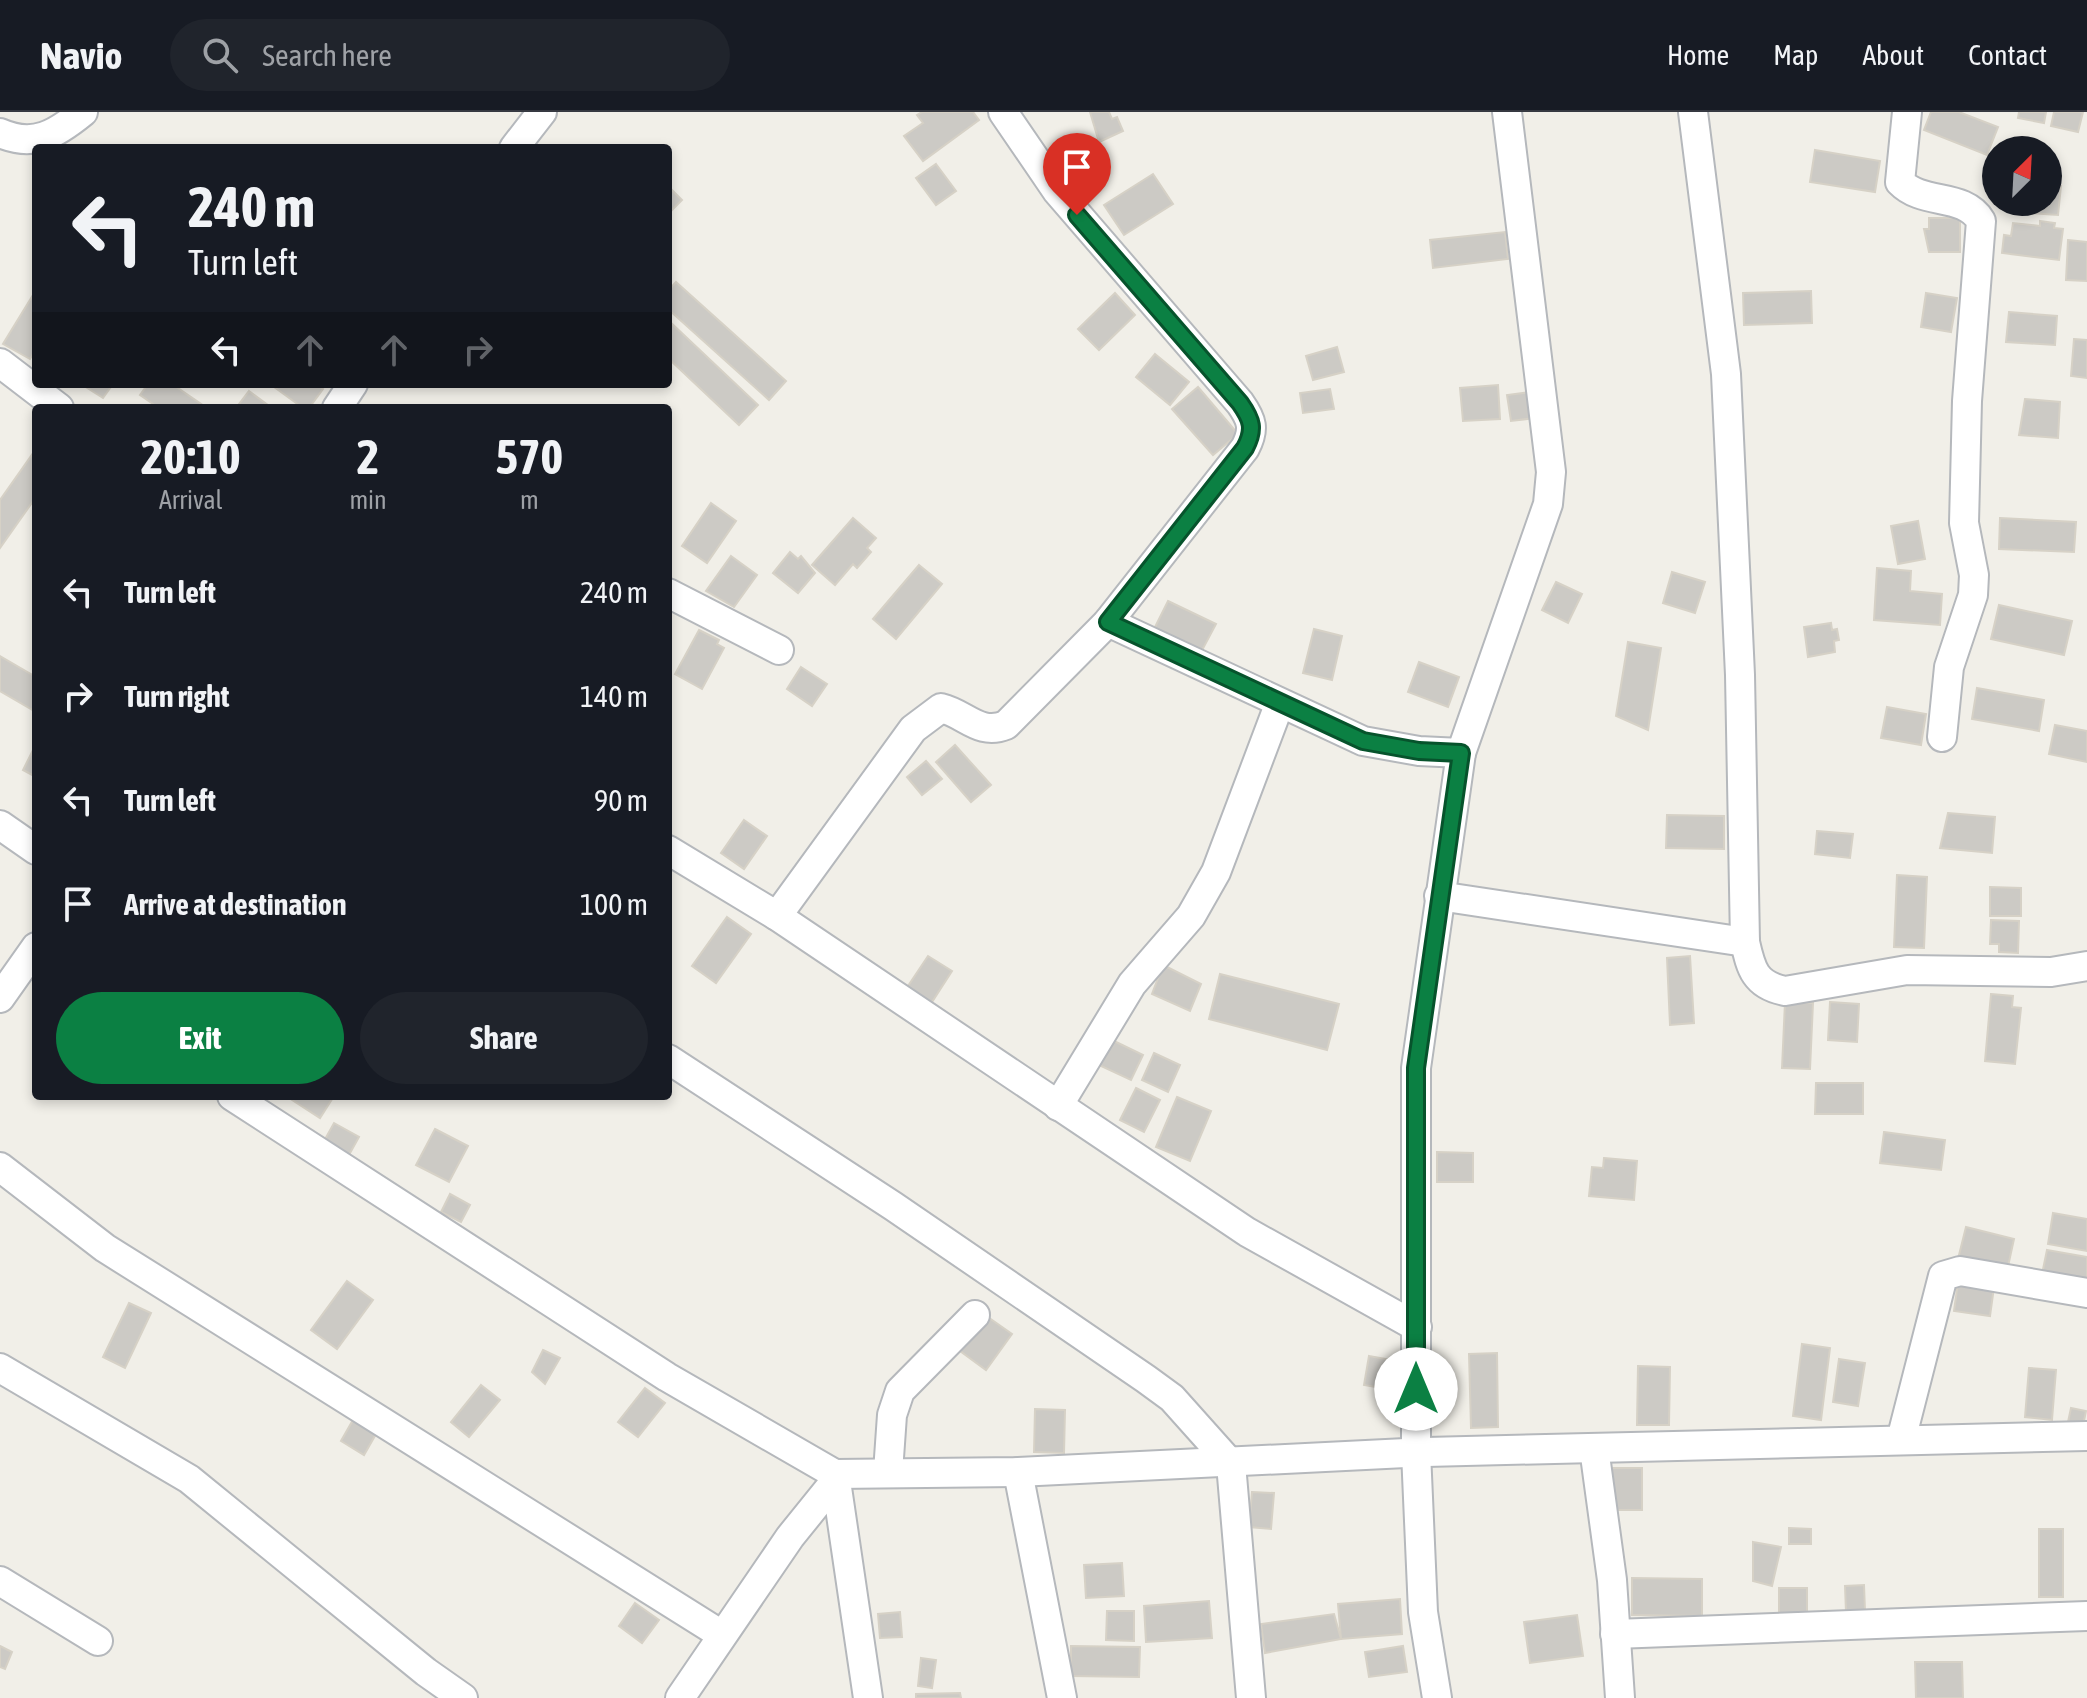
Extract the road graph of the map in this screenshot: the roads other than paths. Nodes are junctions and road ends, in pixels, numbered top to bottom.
1 (83, 112) edge
2 (542, 112) edge
3 (1003, 112) edge
4 (1507, 112) edge
5 (1693, 112) edge
6 (1907, 112) edge
7 (0, 133) edge
8 (517, 144) edge
9 (0, 363) edge
10 (32, 387) edge
11 (33, 388) edge
12 (54, 404) edge
13 (672, 595) edge
14 (1108, 622) junction
15 (779, 650) dead end
16 (1279, 705) junction
17 (1942, 737) dead end
18 (1461, 753) junction
19 (0, 825) edge
20 (32, 847) edge
21 (672, 852) edge
22 (1439, 896) junction
23 (777, 916) junction
24 (1745, 942) junction
25 (32, 960) edge
26 (2087, 966) edge
27 (0, 998) edge
28 (672, 1062) edge
29 (238, 1100) edge
30 (1058, 1106) junction
31 (0, 1167) edge
32 (2087, 1293) edge
33 (975, 1315) dead end
34 (1417, 1327) junction
35 (0, 1368) edge
36 (2087, 1436) edge
37 (1901, 1440) junction
38 (1594, 1448) junction
39 (1416, 1452) junction
40 (1231, 1464) junction
41 (888, 1472) junction
42 (1018, 1472) junction
43 (835, 1477) junction
44 (0, 1581) edge
45 (2087, 1616) edge
46 (1615, 1634) junction
47 (722, 1635) junction
48 (98, 1641) dead end
49 (463, 1698) edge
50 (680, 1698) edge
51 (868, 1698) edge
52 (1062, 1698) edge
53 (1251, 1698) edge
54 (1437, 1698) edge
55 (1620, 1698) edge

1 - 7 street
2 - 8 street
3 - 14 street
4 - 18 street
5 - 24 street
6 - 17 street
9 - 10 street
11 - 12 street
13 - 15 street
14 - 16 street
14 - 23 street
16 - 18 street
16 - 30 street
18 - 22 street
19 - 20 street
21 - 23 street
22 - 24 street
22 - 34 street
23 - 30 street
24 - 26 street
25 - 27 street
28 - 40 street
29 - 43 street
30 - 34 street
31 - 47 street
32 - 37 street
33 - 41 street
34 - 39 street
35 - 49 street
36 - 37 street
37 - 38 street
38 - 39 street
38 - 46 street
39 - 40 street
39 - 54 street
40 - 42 street
40 - 53 street
41 - 42 street
41 - 43 street
42 - 52 street
43 - 47 street
43 - 51 street
44 - 48 street
45 - 46 street
46 - 55 street
47 - 50 street

